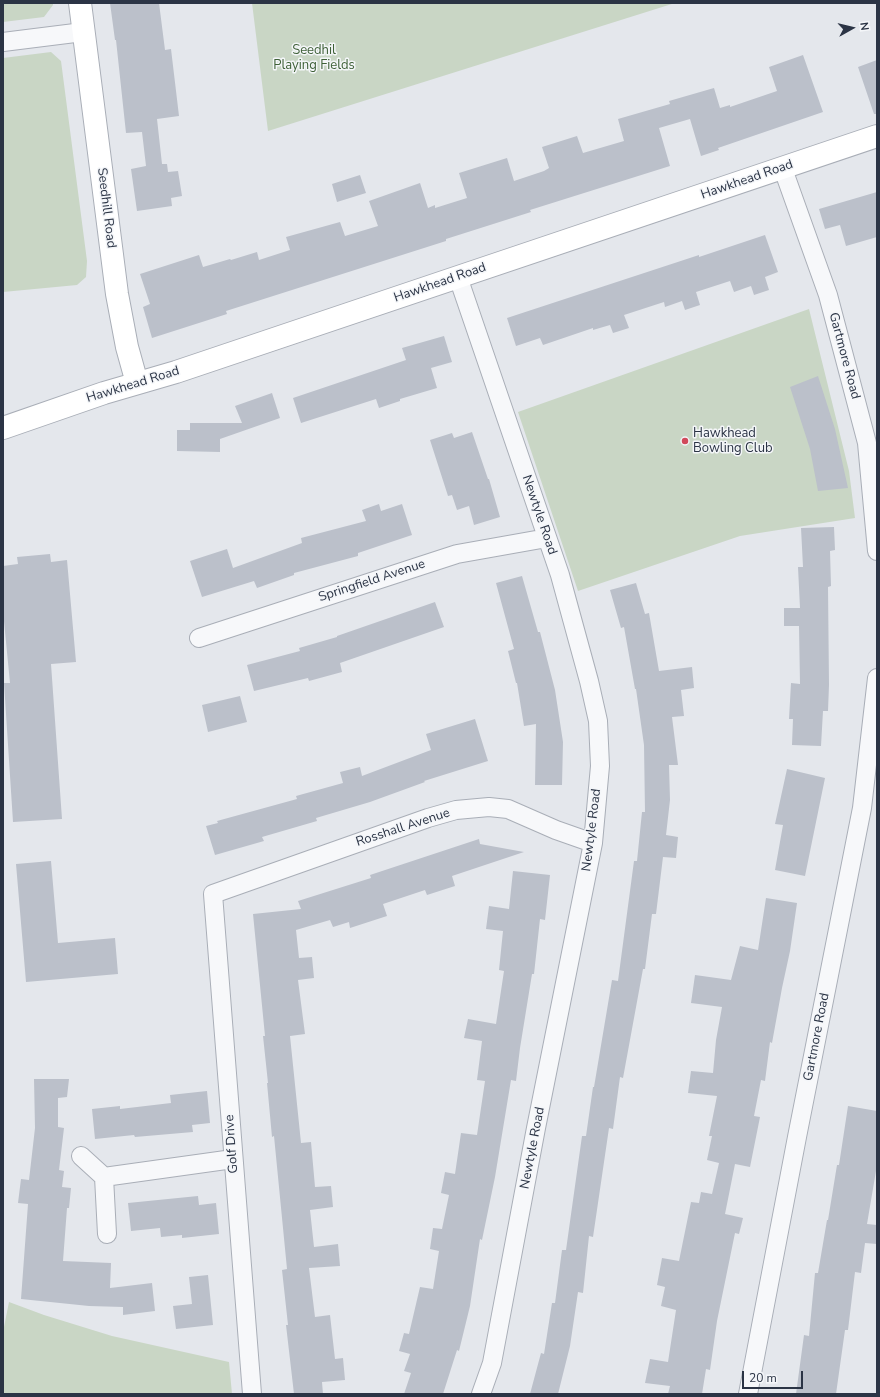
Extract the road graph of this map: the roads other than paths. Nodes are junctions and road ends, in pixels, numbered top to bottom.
1 (80, 3) edge
2 (83, 32) junction
3 (3, 42) edge
4 (877, 136) edge
5 (783, 169) junction
6 (458, 277) junction
7 (138, 383) junction
8 (3, 428) edge
9 (547, 538) junction
10 (877, 551) edge
11 (199, 638) dead end
12 (877, 678) edge
13 (594, 843) junction
14 (213, 894) joint
15 (81, 1156) dead end
16 (234, 1159) junction
17 (104, 1177) junction
18 (107, 1234) dead end
19 (252, 1394) edge
20 (481, 1394) edge
21 (748, 1394) edge

1 - 2 street, Seedhill Road
2 - 3 street
2 - 7 street, Seedhill Road
4 - 5 street, Hawkhead Road
5 - 6 street, Hawkhead Road
5 - 10 street, Gartmore Road
6 - 7 street, Hawkhead Road
6 - 9 street, Newtyle Road
7 - 8 street, Hawkhead Road
9 - 11 street, Springfield Avenue
9 - 13 street, Newtyle Road
12 - 21 street, Gartmore Road
13 - 14 street, Rosshall Avenue
13 - 20 street, Newtyle Road
14 - 16 street, Golf Drive
15 - 17 street
16 - 17 street
16 - 19 street, Golf Drive
17 - 18 street

